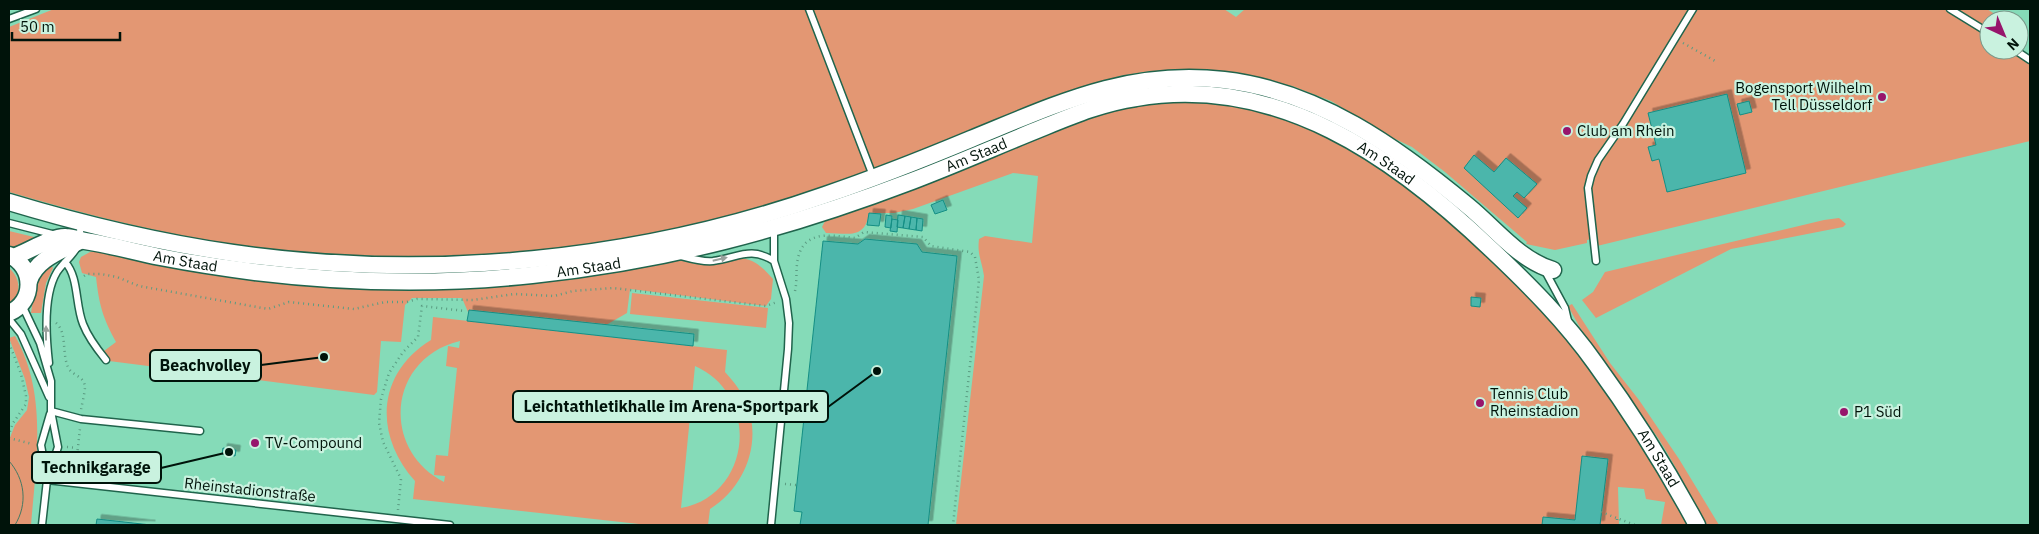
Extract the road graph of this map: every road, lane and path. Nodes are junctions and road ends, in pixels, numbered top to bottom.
1 (36, 9) edge
2 (809, 9) edge
3 (1693, 9) edge
4 (1950, 9) edge
5 (9, 20) edge
6 (1979, 27) edge
7 (1675, 38) junction
8 (1717, 62) dead end
9 (873, 178) junction
10 (9, 202) edge
11 (82, 222) junction
12 (9, 223) edge
13 (774, 229) junction
14 (62, 237) junction
15 (80, 241) junction
16 (673, 254) junction
17 (11, 256) edge
18 (1524, 256) junction
19 (1596, 260) dead end
20 (774, 261) junction
21 (65, 262) junction
22 (1548, 268) joint
23 (1512, 270) junction
24 (29, 280) junction
25 (786, 299) junction
26 (15, 309) edge
27 (465, 312) dead end
28 (9, 319) edge
29 (53, 321) dead end
30 (1570, 332) junction
31 (9, 343) edge
32 (106, 360) dead end
33 (51, 381) junction
34 (50, 399) junction
35 (51, 411) junction
36 (81, 418) junction
37 (200, 432) dead end
38 (9, 434) edge
39 (47, 480) junction
40 (74, 483) junction
41 (1601, 512) dead end
42 (1618, 518) junction
43 (397, 519) junction
44 (42, 525) edge
45 (450, 525) edge
46 (771, 525) edge
47 (953, 525) edge
48 (1617, 525) edge
49 (1635, 525) edge
50 (1697, 525) edge

1 - 5 lane
2 - 9 lane
3 - 7 lane
4 - 6 lane
7 - 8 path
7 - 19 lane
9 - 11 street, Am Staad
9 - 18 street, Am Staad
10 - 11 street, Am Staad
11 - 15 lane
12 - 14 lane
13 - 16 street, Am Staad
13 - 20 lane
13 - 23 street, Am Staad
14 - 15 street, Am Staad
14 - 17 street
15 - 16 street, Am Staad
15 - 21 lane
15 - 24 street
16 -> 20 lane
17 - 24 street
18 - 22 street, Am Staad
18 - 23 lane
20 - 25 lane
21 - 32 lane
33 -> 21 lane
22 - 30 lane
23 - 30 street, Am Staad
24 - 26 street
25 - 46 lane
25 - 47 path
26 - 33 lane
27 - 43 path
28 - 34 lane
29 - 36 path
30 - 50 street, Am Staad
31 - 38 path
33 - 34 lane
34 - 35 lane
35 - 36 lane
35 - 39 lane
35 - 39 lane
36 - 37 lane
36 - 40 path
39 - 40 lane, Rheinstadionstraße
39 - 44 lane
40 - 43 lane, Rheinstadionstraße
41 - 42 path
42 - 48 path
42 - 49 path
43 - 45 lane, Rheinstadionstraße

